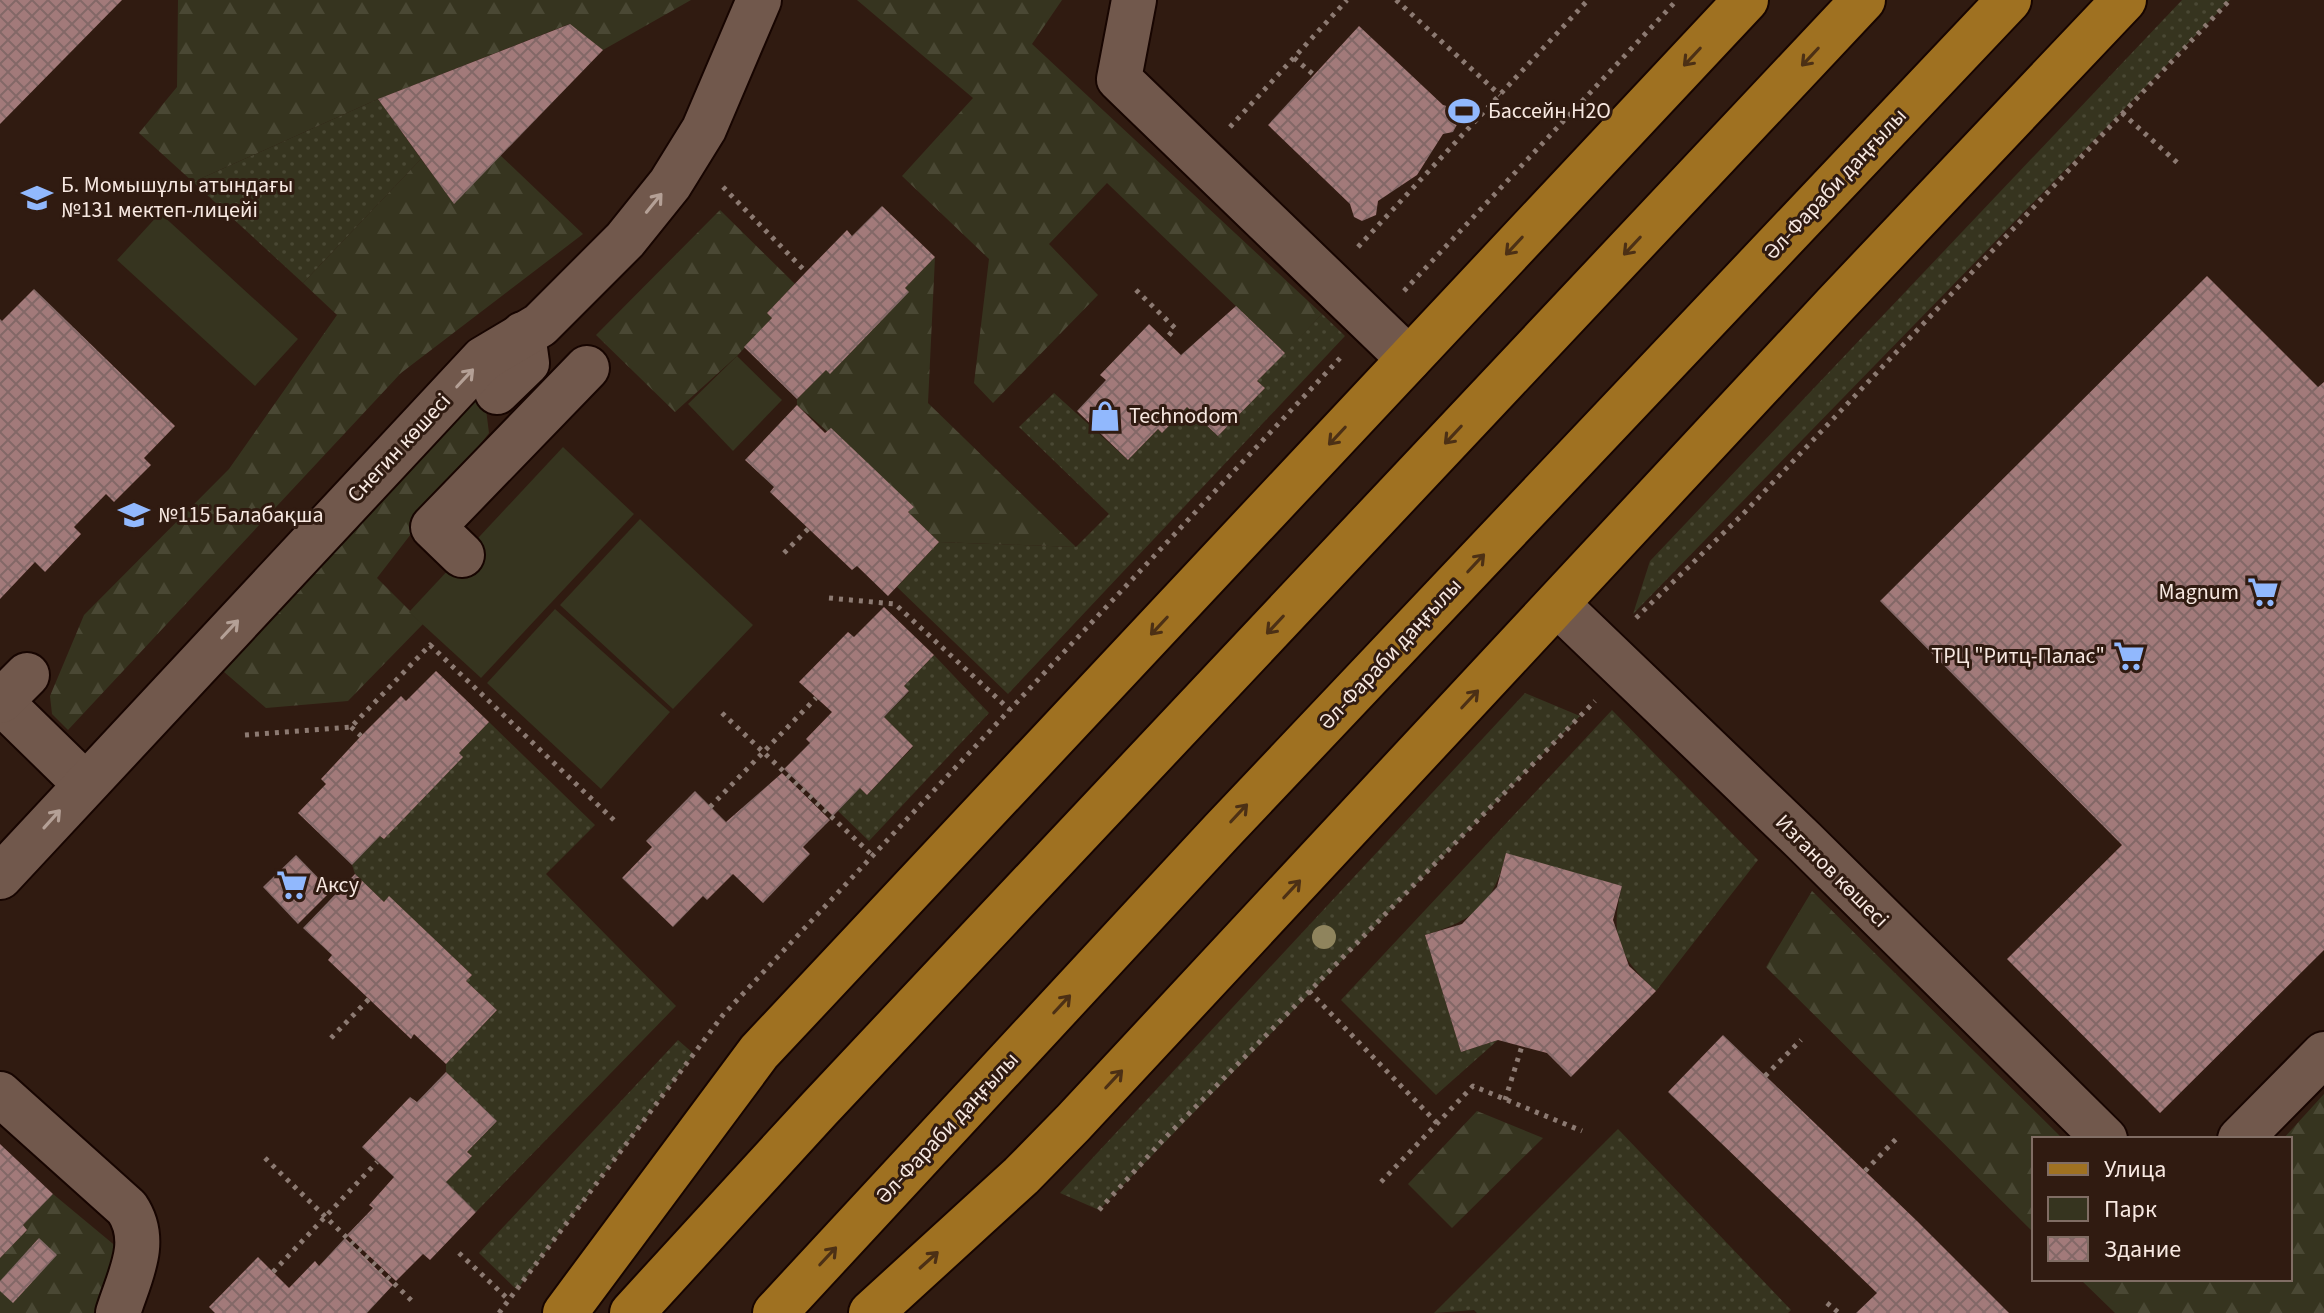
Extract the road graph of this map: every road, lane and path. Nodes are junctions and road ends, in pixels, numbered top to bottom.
1 (759, 0) edge
2 (1134, 0) edge
3 (1347, 0) edge
4 (1396, 0) edge
5 (1588, 0) edge
6 (1746, 0) edge
7 (1863, 0) edge
8 (2009, 0) edge
9 (2124, 0) edge
10 (2230, 0) edge
11 (1294, 58) junction
12 (1314, 75) dead end
13 (1500, 95) junction
14 (2122, 113) junction
15 (1203, 157) junction
16 (2181, 166) dead end
17 (719, 183) dead end
18 (806, 272) dead end
19 (1328, 280) junction
20 (1136, 290) dead end
21 (523, 334) junction
22 (1165, 340) dead end
23 (1409, 359) junction
24 (587, 368) dead end
25 (497, 392) dead end
26 (809, 528) dead end
27 (784, 553) dead end
28 (462, 555) dead end
29 (829, 598) dead end
30 (1558, 605) junction
31 (1609, 680) junction
32 (9, 692) edge
33 (816, 698) dead end
34 (1010, 710) dead end
35 (722, 713) dead end
36 (351, 727) junction
37 (245, 735) dead end
38 (361, 736) dead end
39 (763, 753) junction
40 (84, 783) junction
41 (710, 807) dead end
42 (618, 824) dead end
43 (873, 856) dead end
44 (0, 877) edge
45 (1309, 991) junction
46 (369, 999) dead end
47 (331, 1038) dead end
48 (1801, 1040) dead end
49 (1522, 1046) dead end
50 (2324, 1054) edge
51 (1765, 1076) dead end
52 (0, 1094) edge
53 (1505, 1100) junction
54 (1437, 1123) junction
55 (1582, 1131) dead end
56 (1899, 1136) dead end
57 (2103, 1137) edge
58 (2242, 1137) edge
59 (265, 1158) dead end
60 (377, 1162) dead end
61 (1865, 1171) dead end
62 (1381, 1182) dead end
63 (1099, 1210) dead end
64 (325, 1216) junction
65 (459, 1253) dead end
66 (273, 1272) dead end
67 (509, 1300) dead end
68 (412, 1301) dead end
69 (1827, 1303) dead end
70 (118, 1313) edge
71 (565, 1313) edge
72 (632, 1313) edge
73 (775, 1313) edge
74 (871, 1313) edge
75 (1839, 1313) edge

21 -> 1 street, Снегин көшесі
2 - 15 street
3 - 11 path
4 - 13 path
5 - 13 path
6 -> 23 main road
7 -> 72 main road
73 -> 8 main road, Әл-Фараби даңғылы
9 - 30 main road
10 - 14 path
11 - 12 path
11 - 15 path
13 - 19 path
14 - 16 path
14 - 31 path
15 - 19 street
17 - 18 path
19 - 23 street
20 - 22 path
21 - 25 street
40 -> 21 street, Снегин көшесі
23 -> 71 main road
24 - 28 street
26 - 27 path
29 - 34 path
30 - 31 street, Изганов көшесі
74 -> 30 main road
31 - 45 path
31 - 57 street, Изганов көшесі
32 - 40 street
33 - 39 path
35 - 39 path
36 - 37 path
36 - 38 path
36 - 42 path
39 - 41 path
39 - 43 path
44 -> 40 street, Снегин көшесі
45 - 54 path
45 - 63 path
46 - 47 path
48 - 51 path
49 - 53 path
50 - 58 street
52 - 70 street
53 - 54 path
53 - 55 path
54 - 62 path
56 - 61 path
59 - 64 path
60 - 64 path
64 - 66 path
64 - 68 path
65 - 67 path
69 - 75 path

